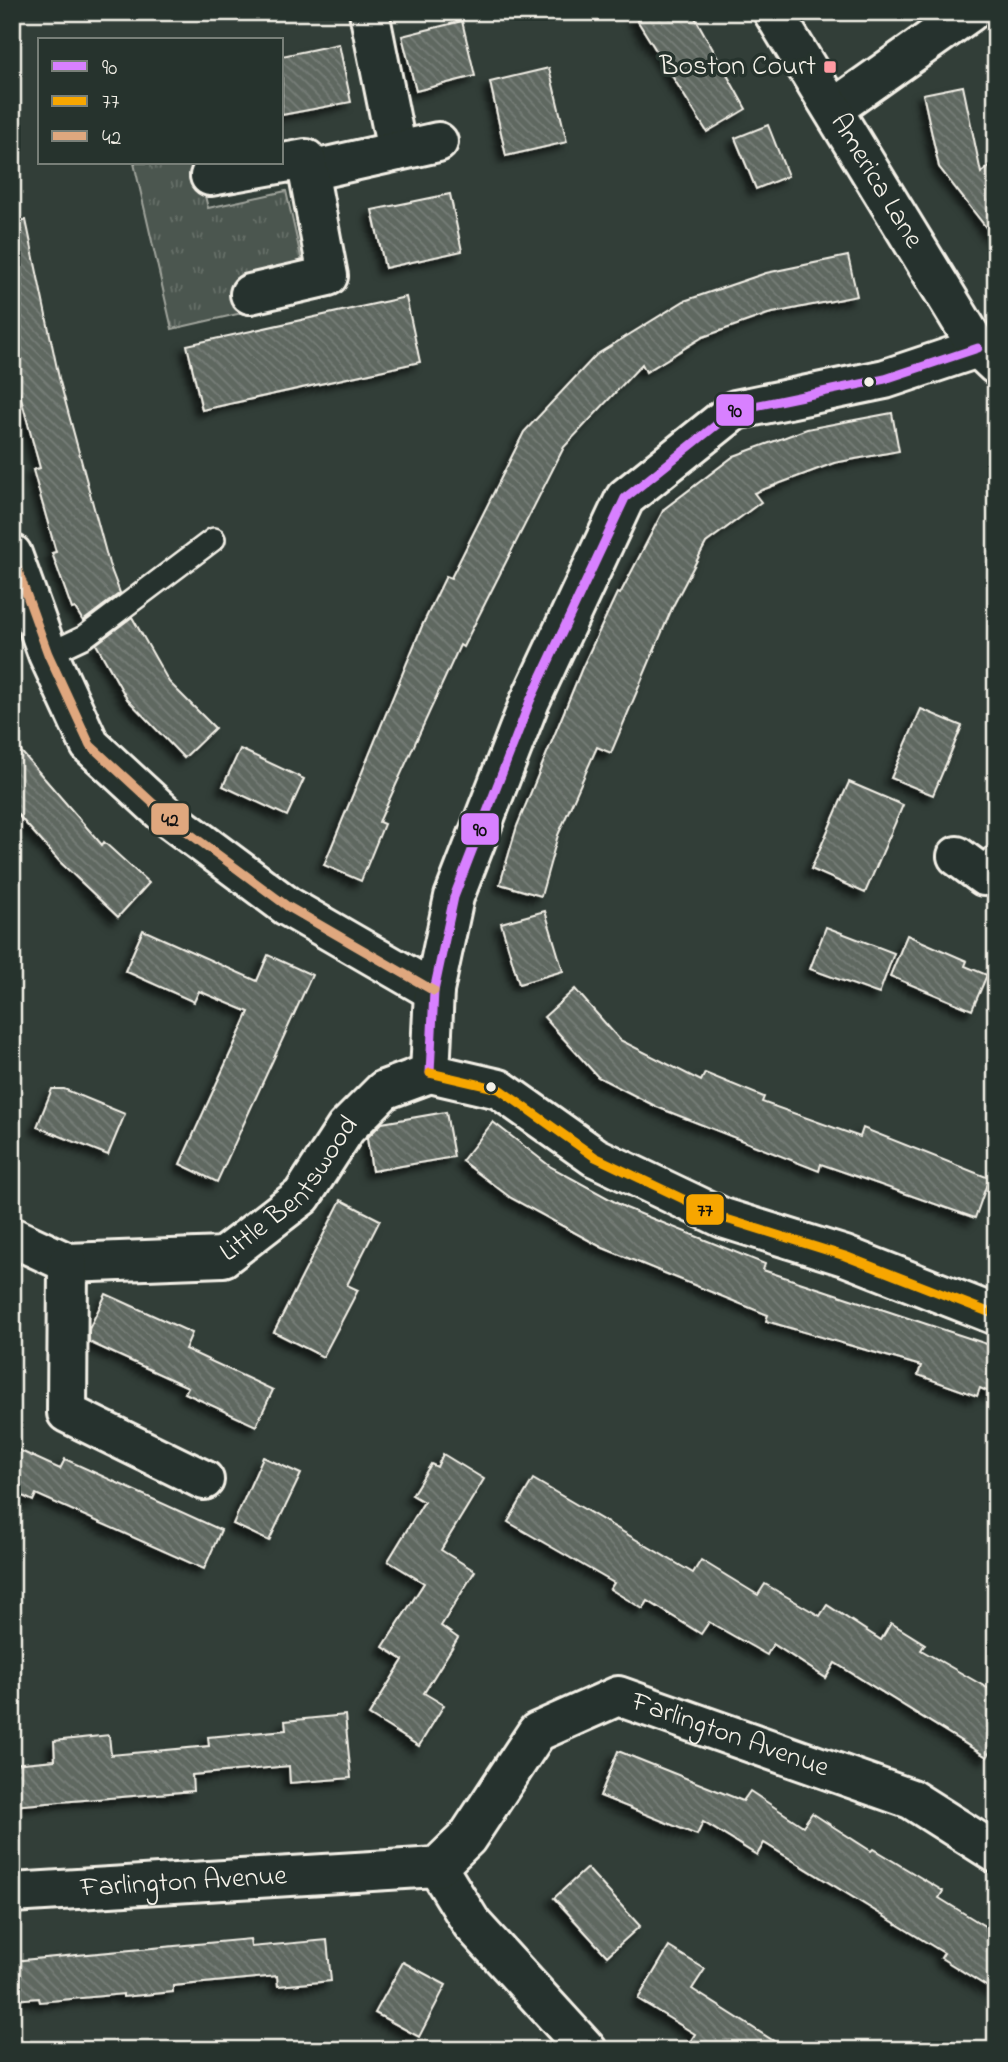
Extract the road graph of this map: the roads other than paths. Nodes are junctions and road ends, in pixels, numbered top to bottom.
1 (369, 12) edge
2 (773, 12) edge
3 (970, 12) edge
4 (833, 109) junction
5 (439, 142) dead end
6 (397, 151) junction
7 (284, 163) edge
8 (278, 164) edge
9 (309, 171) junction
10 (210, 176) dead end
11 (250, 294) dead end
12 (987, 357) edge
13 (214, 539) dead end
14 (12, 554) edge
15 (48, 654) junction
16 (434, 991) junction
17 (430, 1073) junction
18 (12, 1237) edge
19 (68, 1263) junction
20 (996, 1315) edge
21 (204, 1480) dead end
22 (996, 1853) edge
23 (437, 1867) junction
24 (12, 1893) edge
25 (587, 2050) edge

1 - 6 street
2 - 4 street, America Lane
3 - 4 street
4 - 12 street, America Lane
5 - 6 street
6 - 9 street
7 - 9 street
8 - 10 street
9 - 11 street
12 - 16 street
13 - 15 lane
14 - 15 street
15 - 16 street
16 - 17 street
17 - 19 street, Little Bentswood
17 - 20 street
18 - 19 street, Little Bentswood
19 - 21 street
22 - 23 street, Farlington Avenue
23 - 24 street, Farlington Avenue
23 - 25 street

